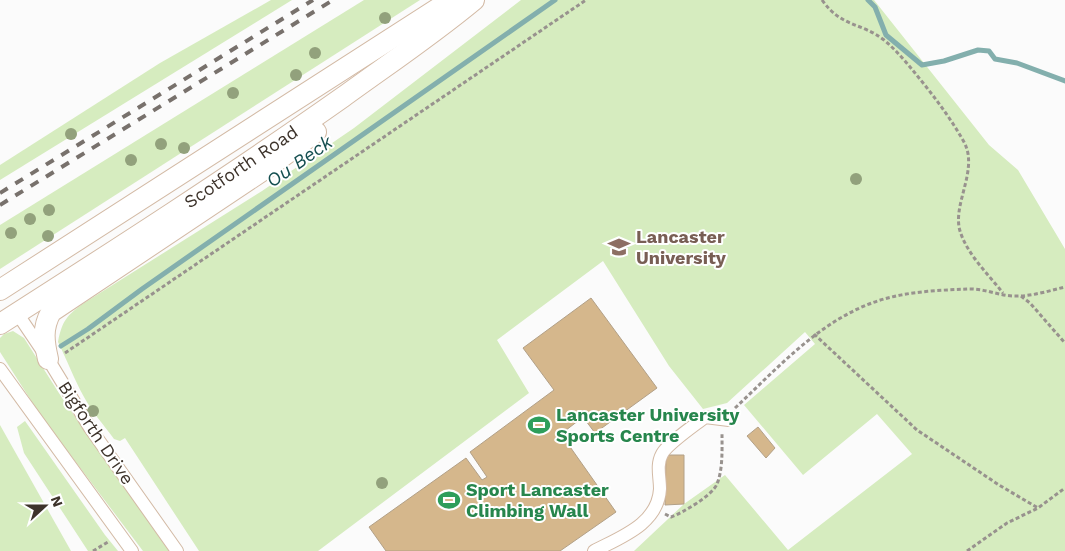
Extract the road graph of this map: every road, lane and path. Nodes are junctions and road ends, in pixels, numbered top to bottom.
1 (451, 0) edge
2 (474, 0) edge
3 (586, 0) edge
4 (822, 0) edge
5 (446, 24) junction
6 (1065, 287) edge
7 (0, 290) edge
8 (1003, 294) junction
9 (1021, 295) junction
10 (0, 302) edge
11 (17, 313) junction
12 (0, 324) edge
13 (814, 334) junction
14 (1065, 343) edge
15 (54, 356) junction
16 (0, 369) edge
17 (726, 420) junction
18 (1065, 488) edge
19 (1038, 508) junction
20 (655, 510) junction
21 (109, 542) dead end
22 (92, 551) edge
23 (132, 551) edge
24 (177, 551) edge
25 (594, 551) edge
26 (967, 551) edge

1 - 7 main road, Scotforth Road
2 - 5 main road, Scotforth Road
3 - 15 path
4 - 8 path
5 - 11 main road, Scotforth Road
5 - 15 main road
6 - 9 path
8 - 9 path
8 - 13 path
9 - 14 path
10 - 11 main road
11 - 12 main road, Scotforth Road
11 - 15 street, Bigforth Drive
13 - 17 path
13 - 19 path
15 - 24 street, Bigforth Drive
16 - 23 street
17 - 20 street
17 - 20 path
18 - 19 path
19 - 26 path
20 - 25 street
21 - 22 path

